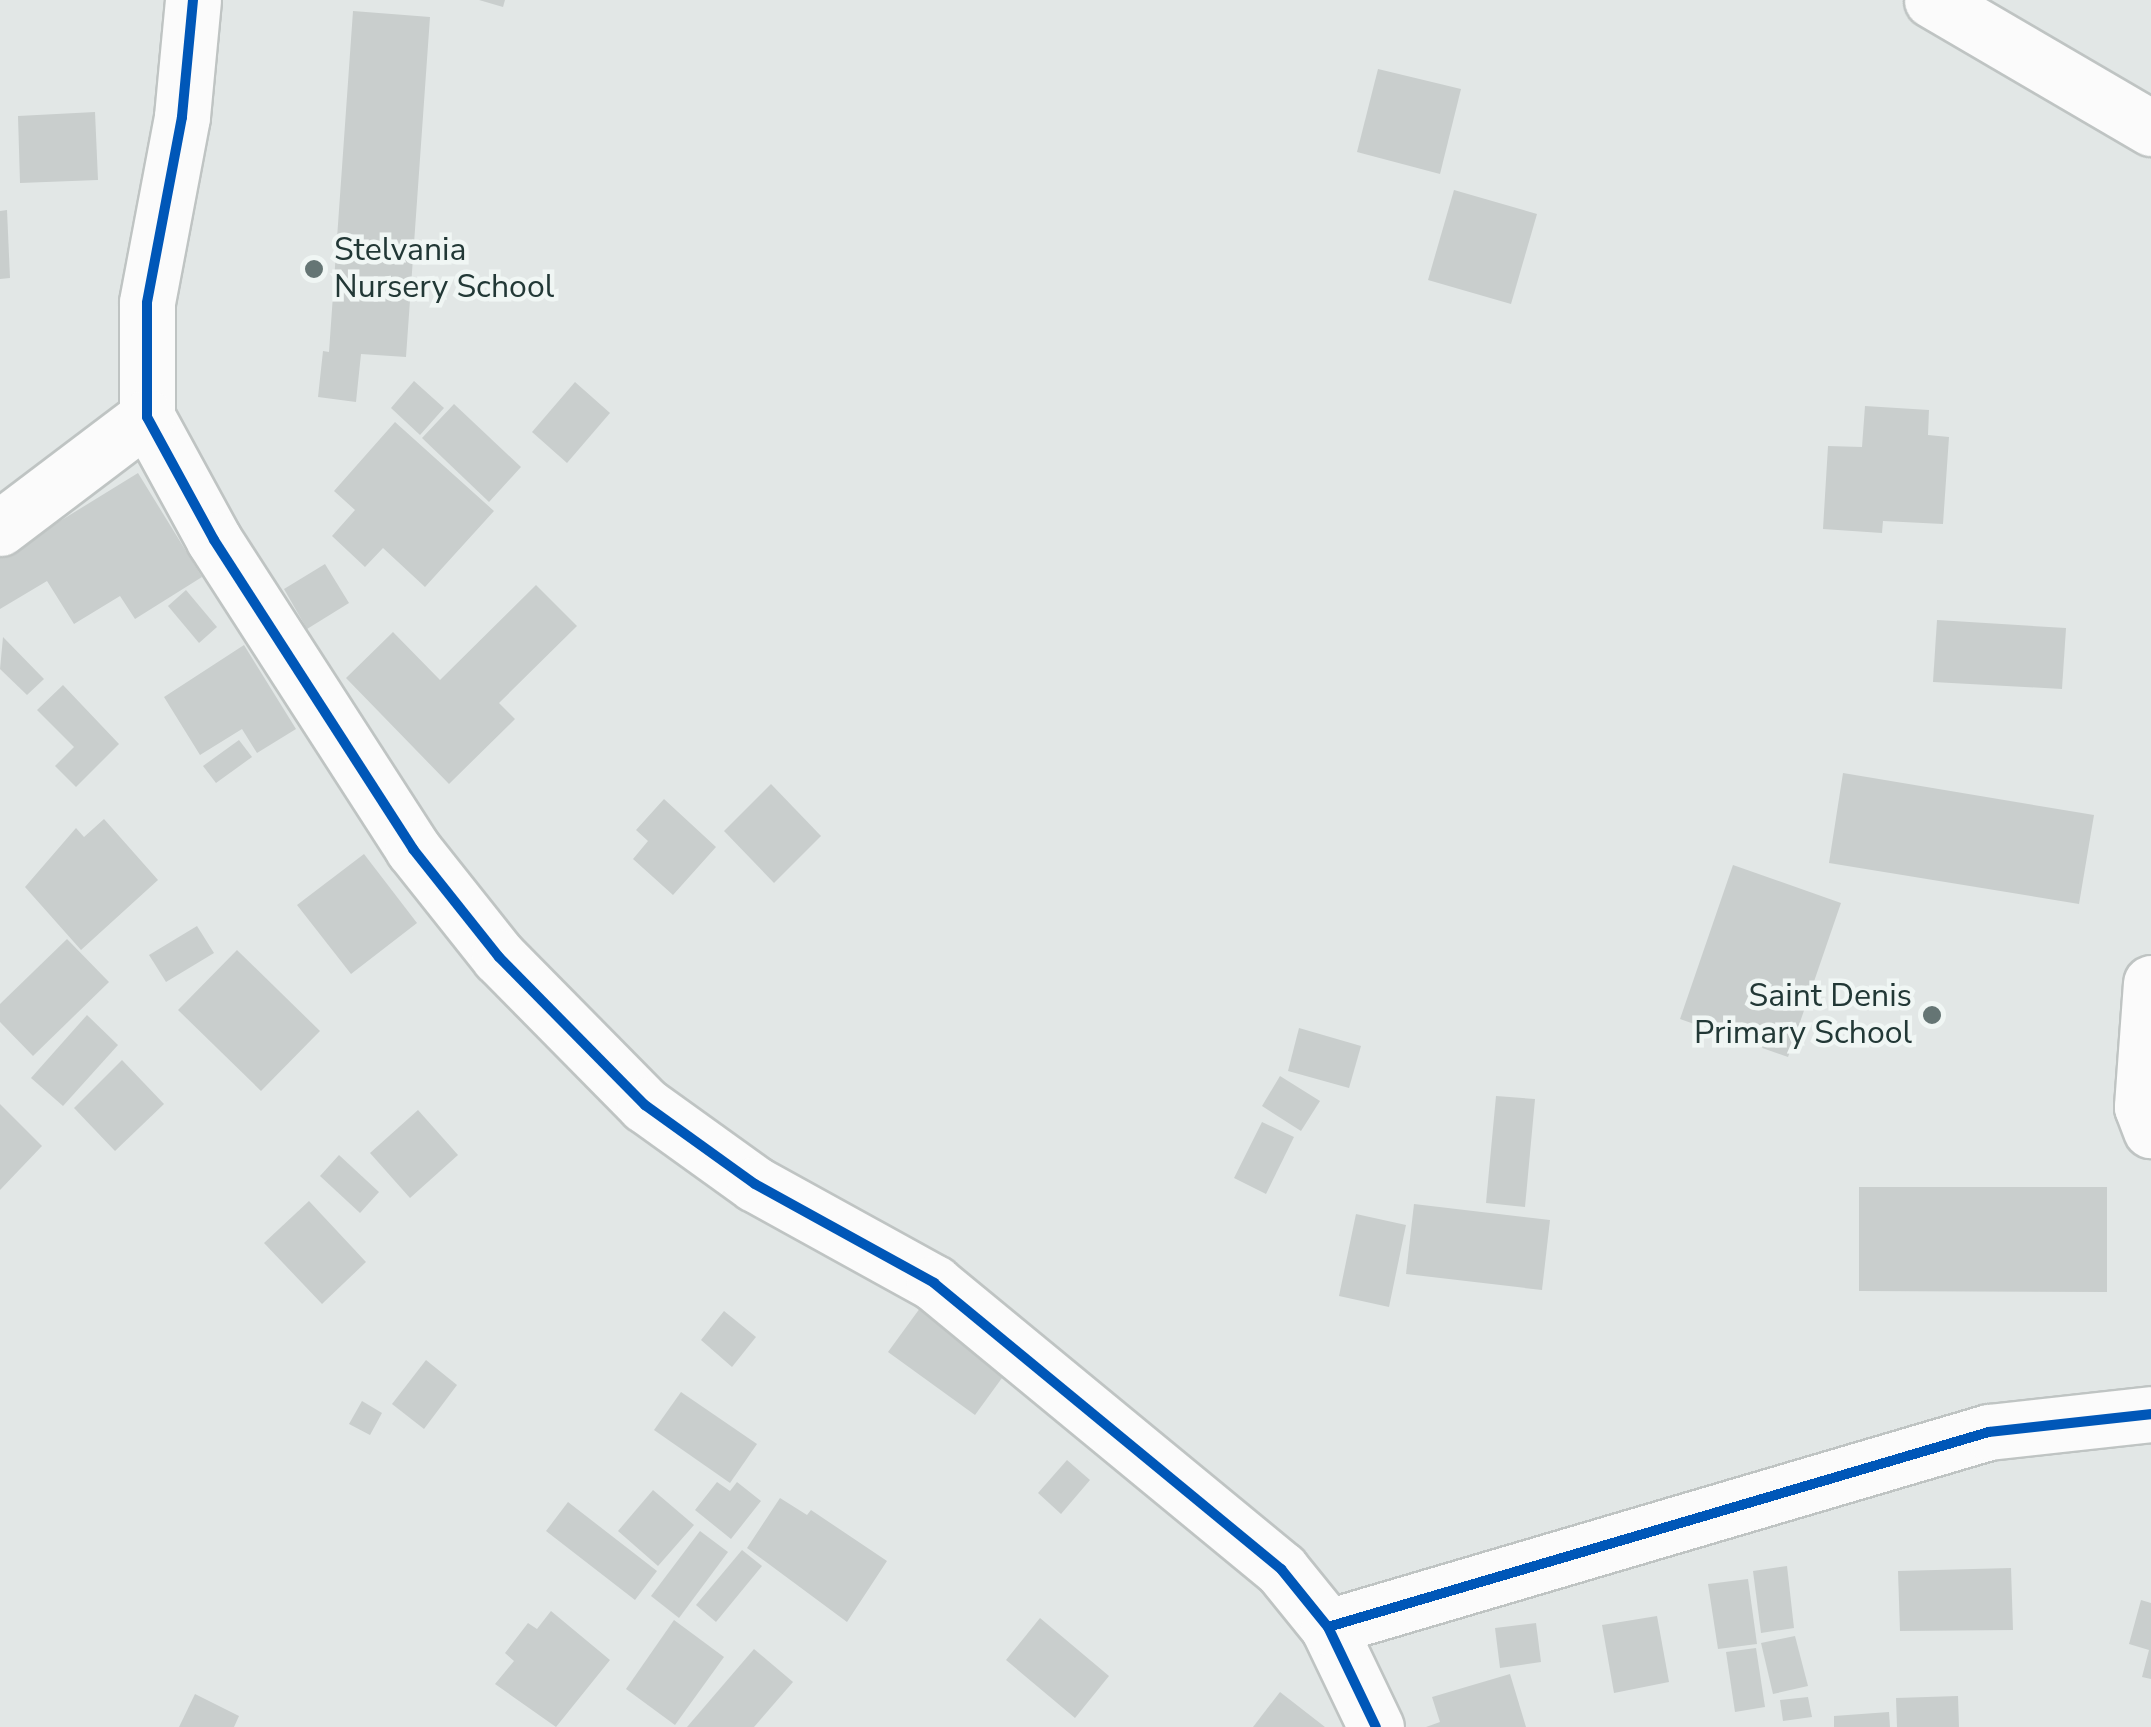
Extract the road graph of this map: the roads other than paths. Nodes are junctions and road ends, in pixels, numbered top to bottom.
1 (193, 0) edge
2 (1932, 0) edge
3 (2151, 128) edge
4 (147, 417) junction
5 (0, 528) edge
6 (2151, 982) edge
7 (2151, 1130) edge
8 (2151, 1414) edge
9 (1328, 1627) junction
10 (1376, 1727) edge

1 - 4 street
2 - 3 street
4 - 5 street
4 - 9 street
6 - 7 street
8 - 9 street
9 - 10 street

